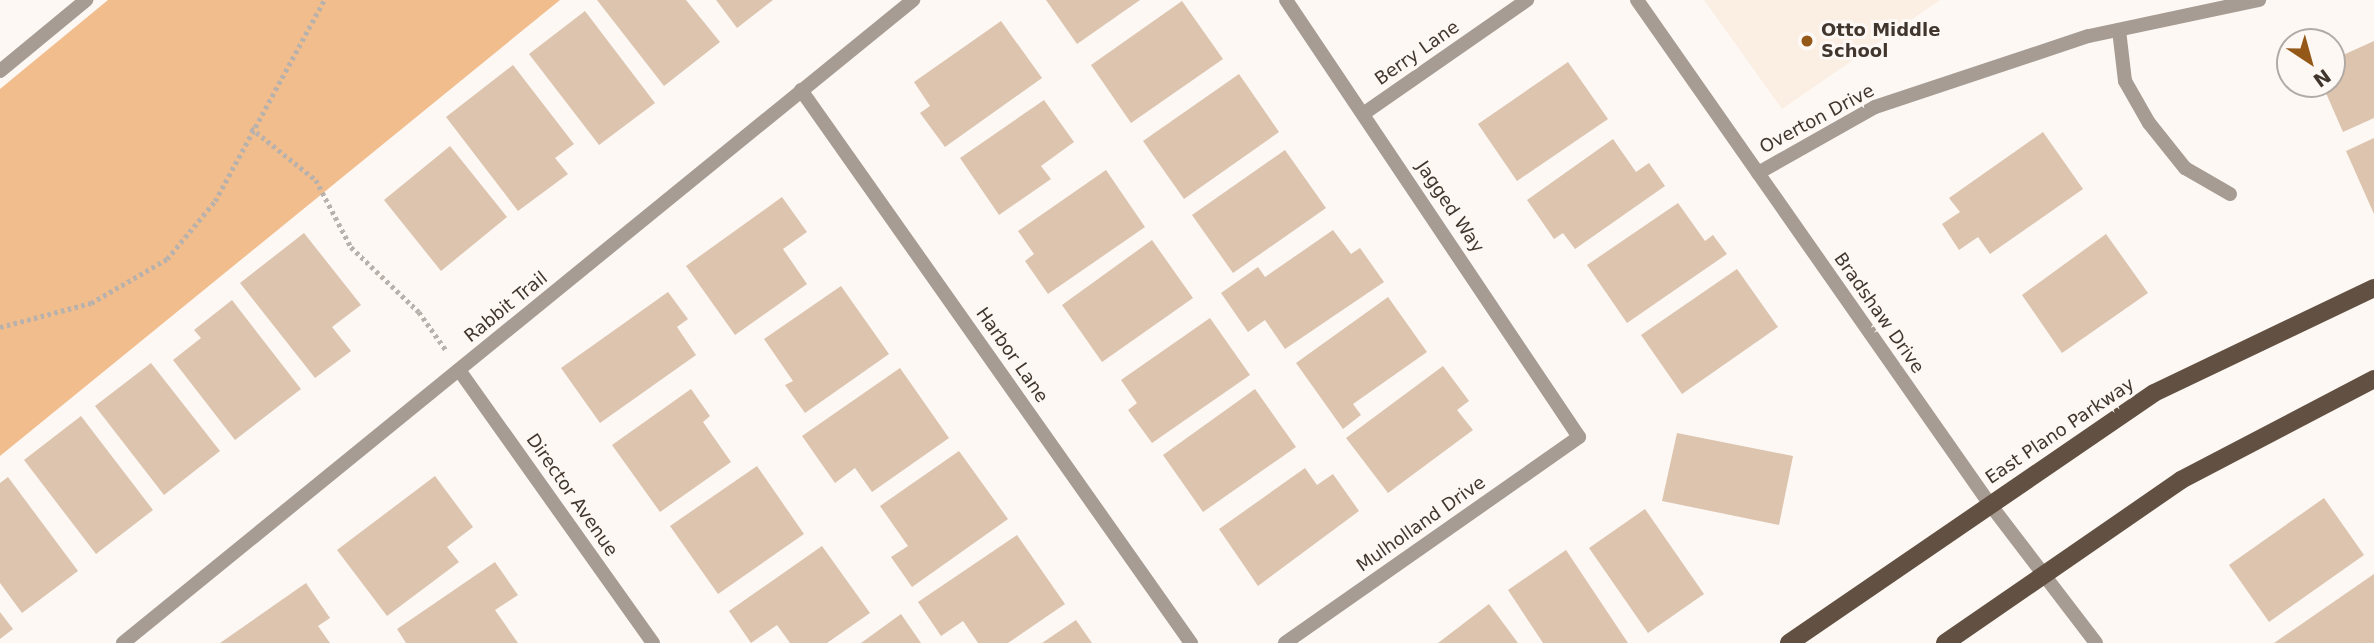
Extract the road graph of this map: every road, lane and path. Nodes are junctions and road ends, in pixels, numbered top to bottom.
1 (86, 0) edge
2 (324, 0) edge
3 (913, 0) edge
4 (1286, 0) edge
5 (1527, 0) edge
6 (1637, 0) edge
7 (2259, 0) edge
8 (2119, 30) junction
9 (0, 71) edge
10 (801, 90) junction
11 (1363, 114) junction
12 (251, 128) junction
13 (1758, 173) junction
14 (2230, 194) dead end
15 (2374, 288) edge
16 (0, 327) edge
17 (459, 370) junction
18 (2374, 379) edge
19 (1579, 437) joint
20 (1989, 503) junction
21 (2042, 574) junction
22 (123, 643) edge
23 (653, 643) edge
24 (1191, 643) edge
25 (1284, 643) edge
26 (1789, 643) edge
27 (1945, 643) edge
28 (2096, 643) edge

1 - 9 street
2 - 12 path
3 - 10 street, Rabbit Trail
4 - 11 street, Jagged Way
5 - 11 street, Berry Lane
6 - 13 street, Bradshaw Drive
7 - 8 street, Overton Drive
8 - 13 street, Overton Drive
8 - 14 street
10 - 17 street, Rabbit Trail
10 - 24 street, Harbor Lane
11 - 19 street, Jagged Way
12 - 16 path
12 - 17 path
13 - 20 street, Bradshaw Drive
15 - 20 main road, East Plano Parkway
17 - 22 street, Rabbit Trail
17 - 23 street, Director Avenue
18 - 21 main road
19 - 25 street, Mulholland Drive
20 - 21 street, Bradshaw Drive
20 - 26 main road, East Plano Parkway
21 - 27 main road
21 - 28 street, Bradshaw Drive

